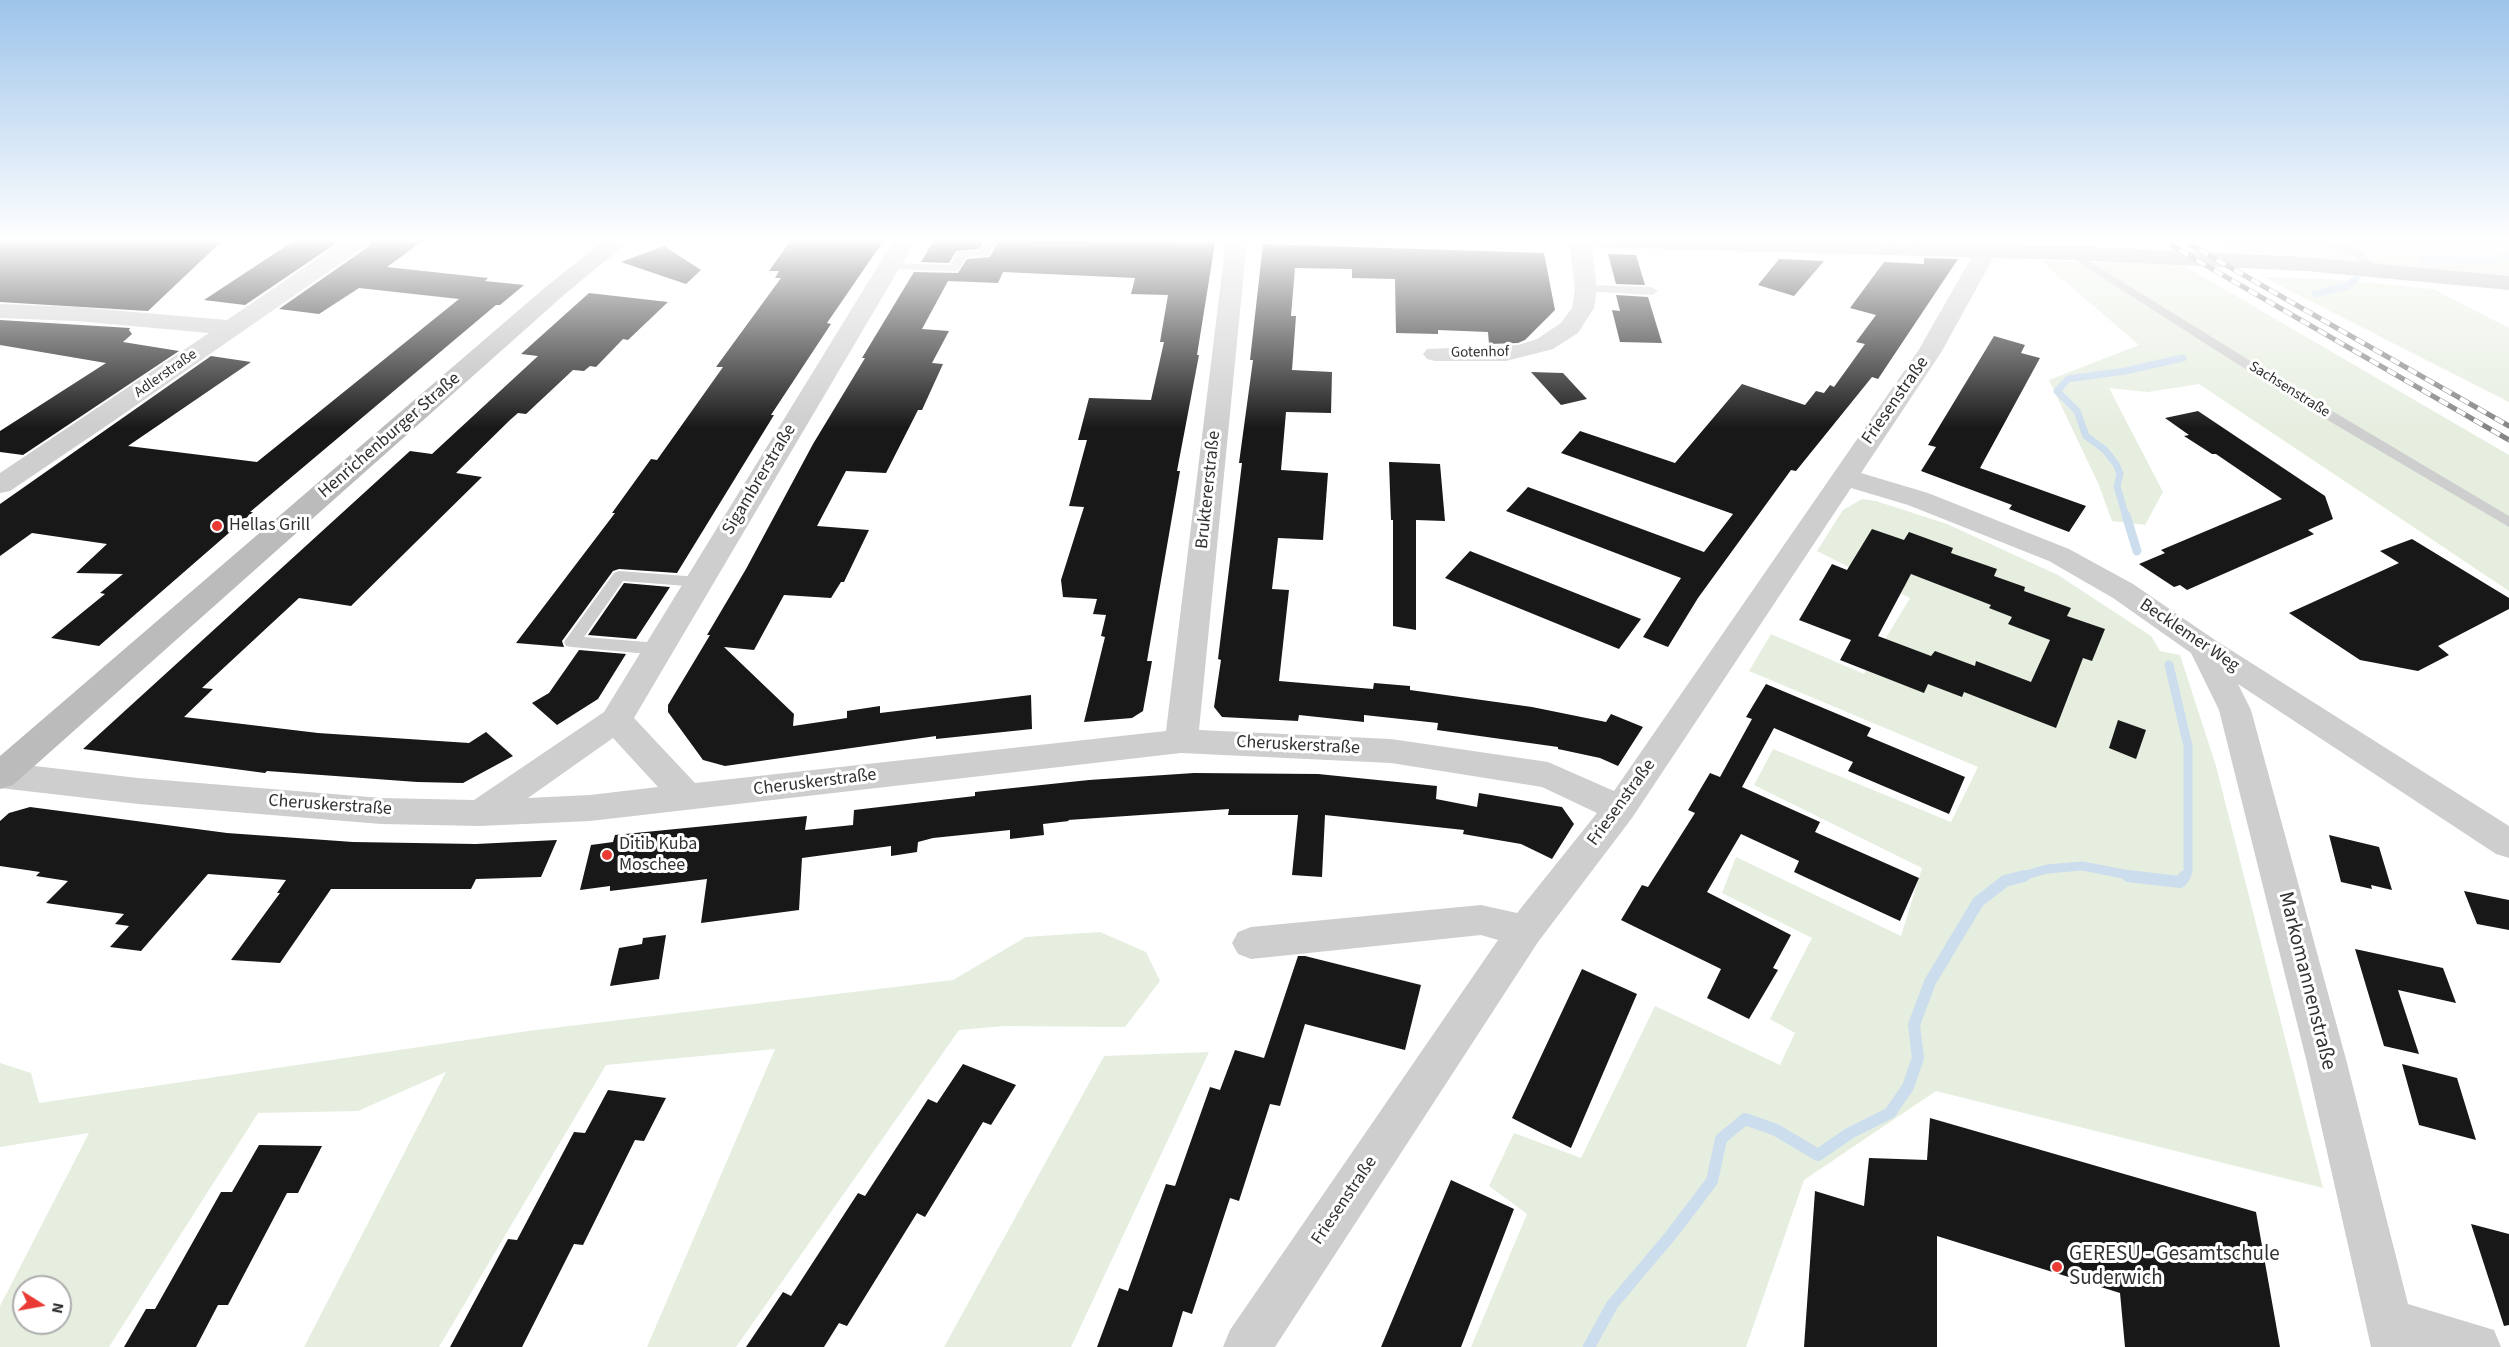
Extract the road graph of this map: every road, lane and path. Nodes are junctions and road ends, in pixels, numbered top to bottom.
1 (269, 303) edge
2 (541, 303) edge
3 (867, 303) edge
4 (1229, 303) edge
5 (1584, 303) edge
6 (1957, 303) edge
7 (2150, 303) edge
8 (0, 311) edge
9 (233, 328) junction
10 (1435, 354) dead end
11 (1844, 477) junction
12 (0, 485) edge
13 (2509, 522) edge
14 (699, 582) junction
15 (2204, 647) junction
16 (659, 649) junction
17 (616, 720) junction
18 (1181, 741) junction
19 (0, 775) edge
20 (687, 797) junction
21 (1620, 809) junction
22 (480, 813) junction
23 (2509, 844) edge
24 (1525, 931) junction
25 (1251, 943) dead end
26 (2391, 1334) edge
27 (1247, 1347) edge
28 (2477, 1347) edge

1 - 9 street, Adlerstraße
2 - 19 street, Henrichenburger Straße
3 - 14 street, Sigambrerstraße
4 - 18 street, Bruktererstraße
5 - 10 street, Gotenhof
6 - 11 street, Friesenstraße
7 - 13 lane, Sachsenstraße
8 - 9 street
9 - 12 street, Adlerstraße
11 - 15 street, Becklemer Weg
11 - 21 street, Friesenstraße
14 - 16 street, Sigambrerstraße
14 - 16 lane
15 - 23 street, Becklemer Weg
15 - 26 street, Markomannenstraße
16 - 17 street, Sigambrerstraße
17 - 20 street
17 - 22 street, Sigambrerstraße
18 - 20 street, Cheruskerstraße
18 - 21 street, Cheruskerstraße
19 - 22 street, Cheruskerstraße
20 - 22 street, Cheruskerstraße
21 - 24 street, Friesenstraße
24 - 25 street
24 - 27 street, Friesenstraße
26 - 28 street, Markomannenstraße

